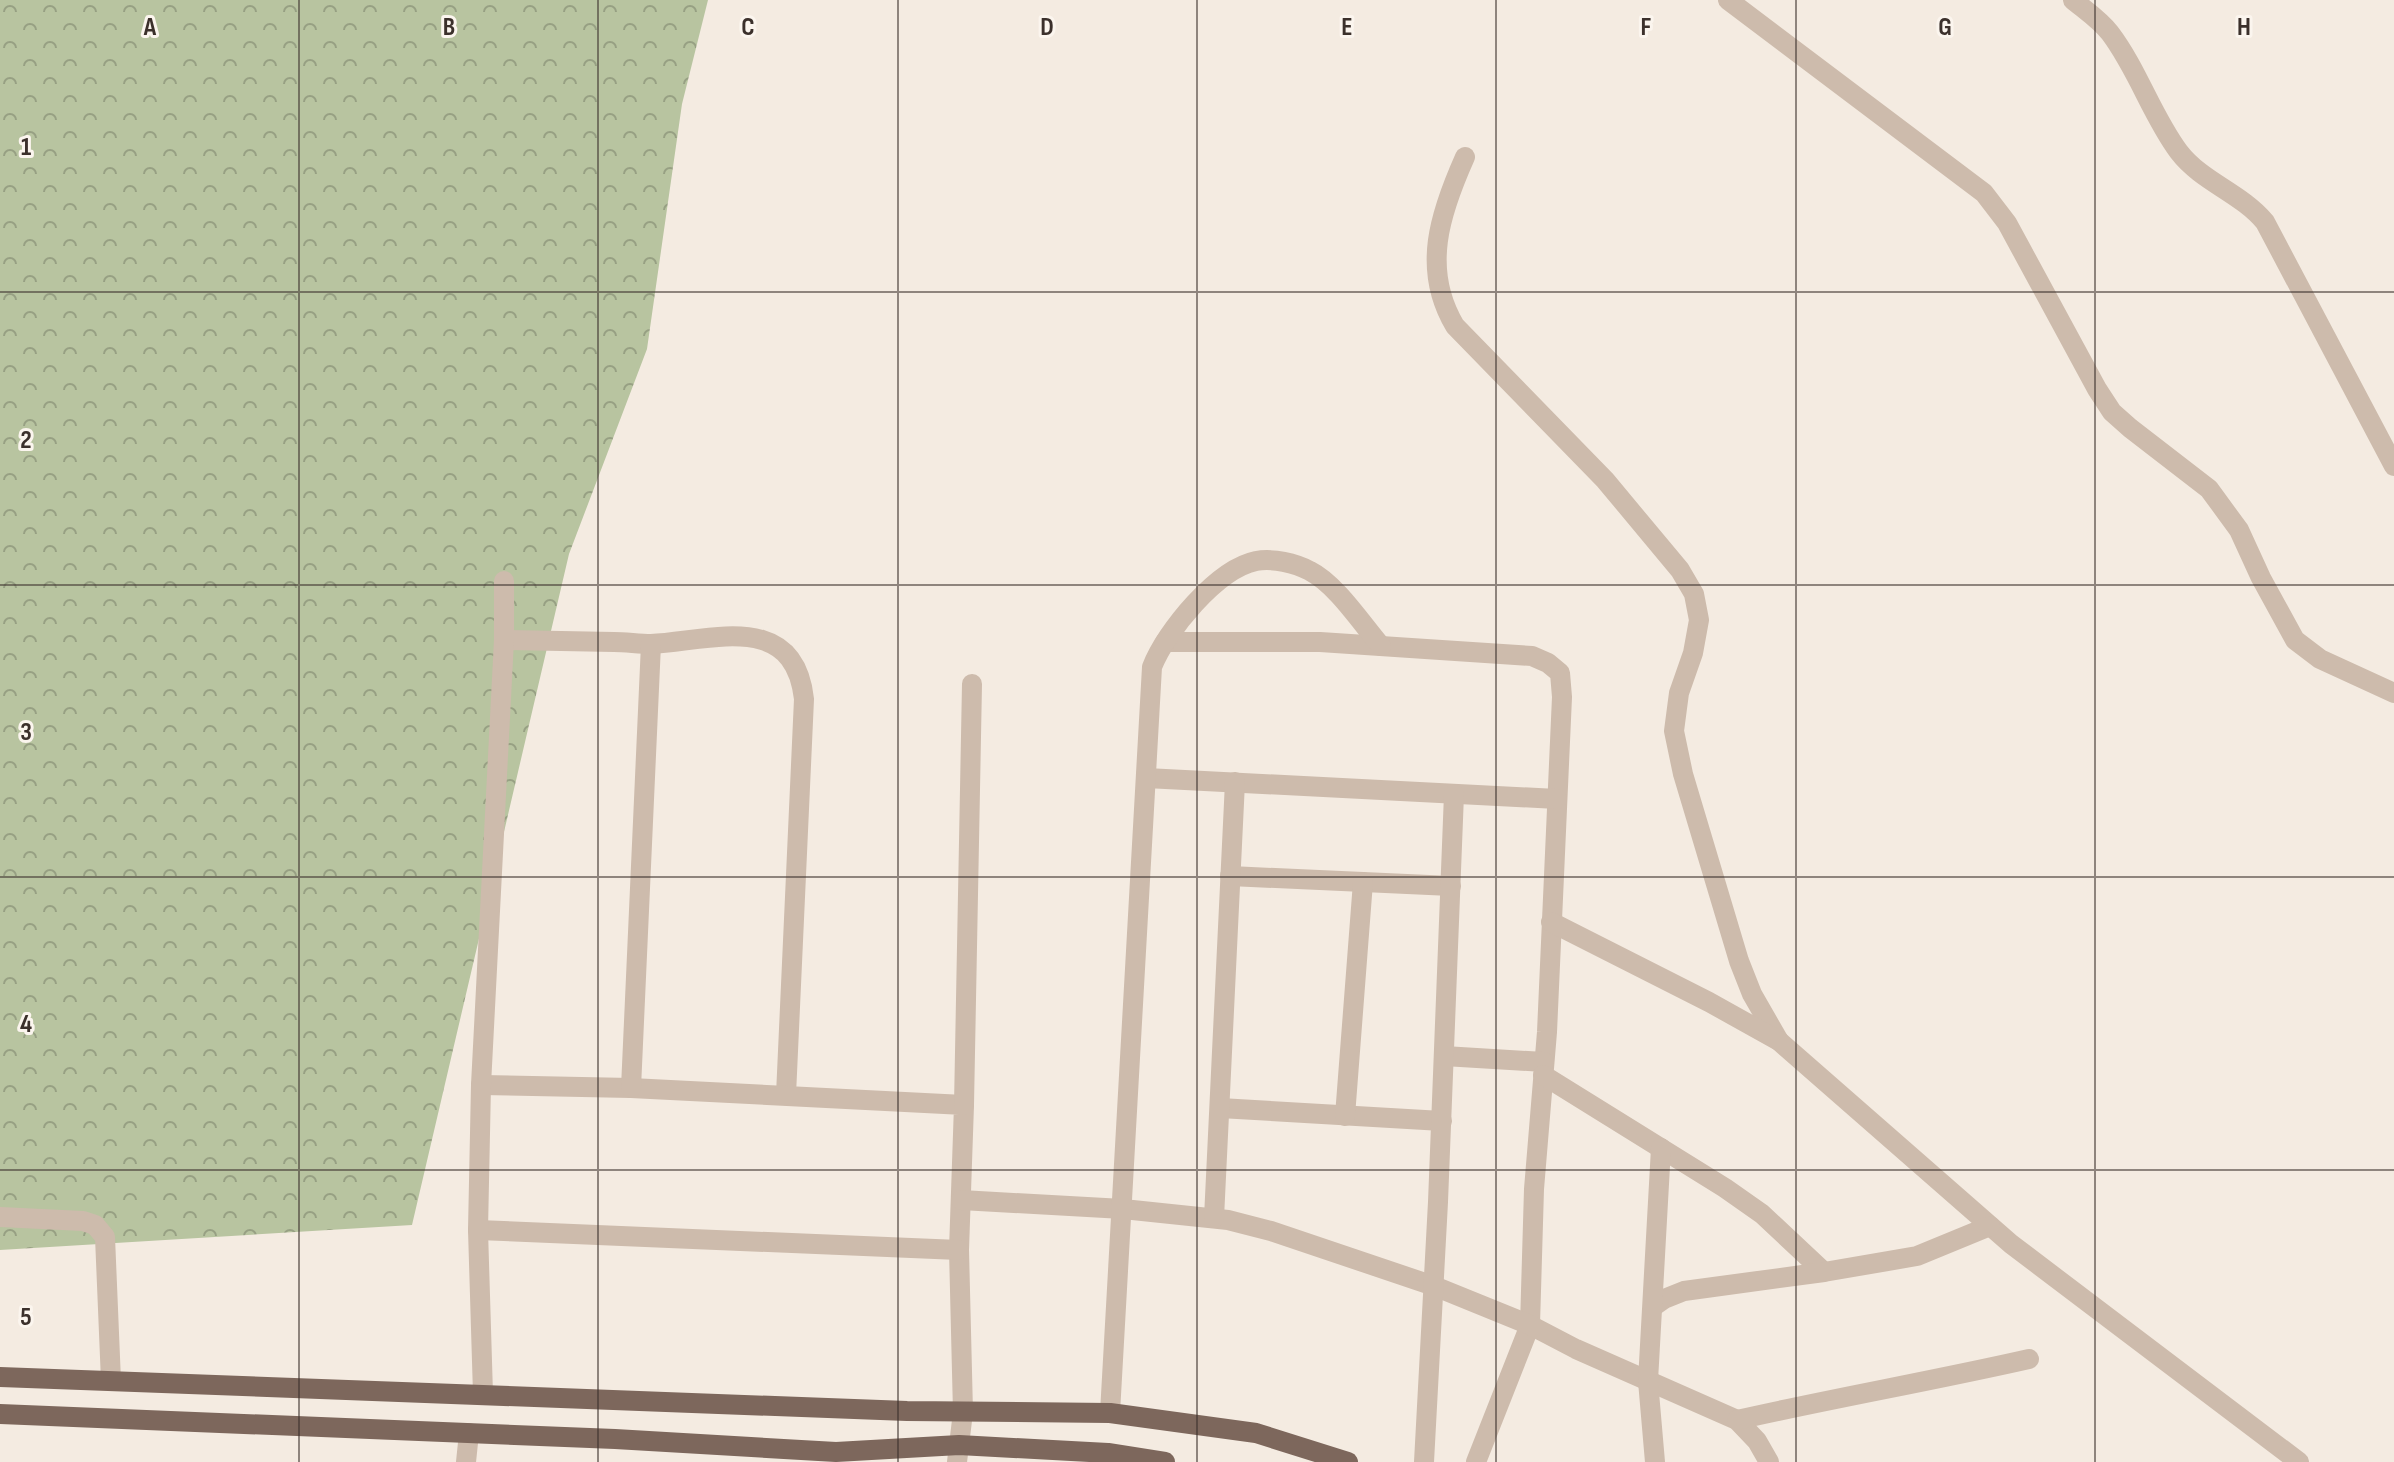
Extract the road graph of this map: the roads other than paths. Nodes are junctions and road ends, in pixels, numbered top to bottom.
1 (1728, 0) edge
2 (2073, 0) edge
3 (1465, 157) dead end
4 (2394, 466) edge
5 (504, 581) dead end
6 (504, 640) junction
7 (1165, 642) junction
8 (651, 644) junction
9 (1381, 646) junction
10 (972, 684) dead end
11 (2394, 693) edge
12 (1146, 778) junction
13 (1235, 782) junction
14 (1454, 794) junction
15 (1557, 799) junction
16 (1230, 876) junction
17 (1363, 882) junction
18 (1451, 886) junction
19 (1551, 922) junction
20 (1779, 1041) junction
21 (1444, 1056) junction
22 (1544, 1068) junction
23 (481, 1085) junction
24 (631, 1088) junction
25 (786, 1095) junction
26 (964, 1105) junction
27 (1220, 1108) junction
28 (1345, 1116) junction
29 (1442, 1121) junction
30 (1661, 1148) junction
31 (961, 1200) junction
32 (1123, 1209) junction
33 (0, 1217) edge
34 (1214, 1218) junction
35 (1990, 1226) junction
36 (478, 1230) junction
37 (959, 1250) junction
38 (1824, 1272) junction
39 (1434, 1286) junction
40 (1654, 1306) junction
41 (1530, 1325) junction
42 (2029, 1359) dead end
43 (0, 1377) edge
44 (111, 1381) junction
45 (1648, 1381) junction
46 (483, 1394) junction
47 (963, 1412) junction
48 (1110, 1413) junction
49 (0, 1414) edge
50 (1737, 1420) junction
51 (469, 1433) junction
52 (958, 1453) edge
53 (466, 1462) edge
54 (1165, 1462) edge
55 (1348, 1462) edge
56 (1424, 1462) edge
57 (1476, 1462) edge
58 (1655, 1462) edge
59 (1769, 1462) edge
60 (2299, 1462) edge

1 - 11 street
2 - 4 street
3 - 20 street
5 - 6 street
6 - 8 street
6 - 23 street
7 - 9 street
7 - 9 street
7 - 12 street
8 - 24 street
8 - 25 street
9 - 15 street
10 - 26 street
12 - 13 street
12 - 32 street
13 - 14 street
13 - 16 street
14 - 15 street
14 - 18 street
15 - 19 street
16 - 17 street
16 - 27 street
17 - 18 street
17 - 28 street
18 - 21 street
19 - 20 street
19 - 22 street
20 - 35 street
21 - 22 street
21 - 29 street
22 - 30 street
22 - 41 street
23 - 24 street
23 - 36 street
24 - 25 street
25 - 26 street
26 - 31 street
27 - 28 street
27 - 34 street
28 - 29 street
29 - 39 street
30 - 38 street
30 - 40 street
31 - 32 street
31 - 37 street
32 - 34 street
32 - 48 street
33 - 44 street
34 - 39 street
35 - 38 street
35 - 60 street
36 - 37 street
36 - 46 street
37 - 47 street
38 - 40 street
39 - 41 street
39 - 56 street
40 - 45 street
41 - 45 street
41 - 57 street
42 - 50 street
43 - 44 main road
44 - 46 main road
45 - 50 street
45 - 58 street
46 - 47 main road
47 - 48 main road
47 - 52 street
48 - 55 main road
49 - 51 main road
50 - 59 street
51 - 52 main road
51 - 53 street
52 - 54 main road

